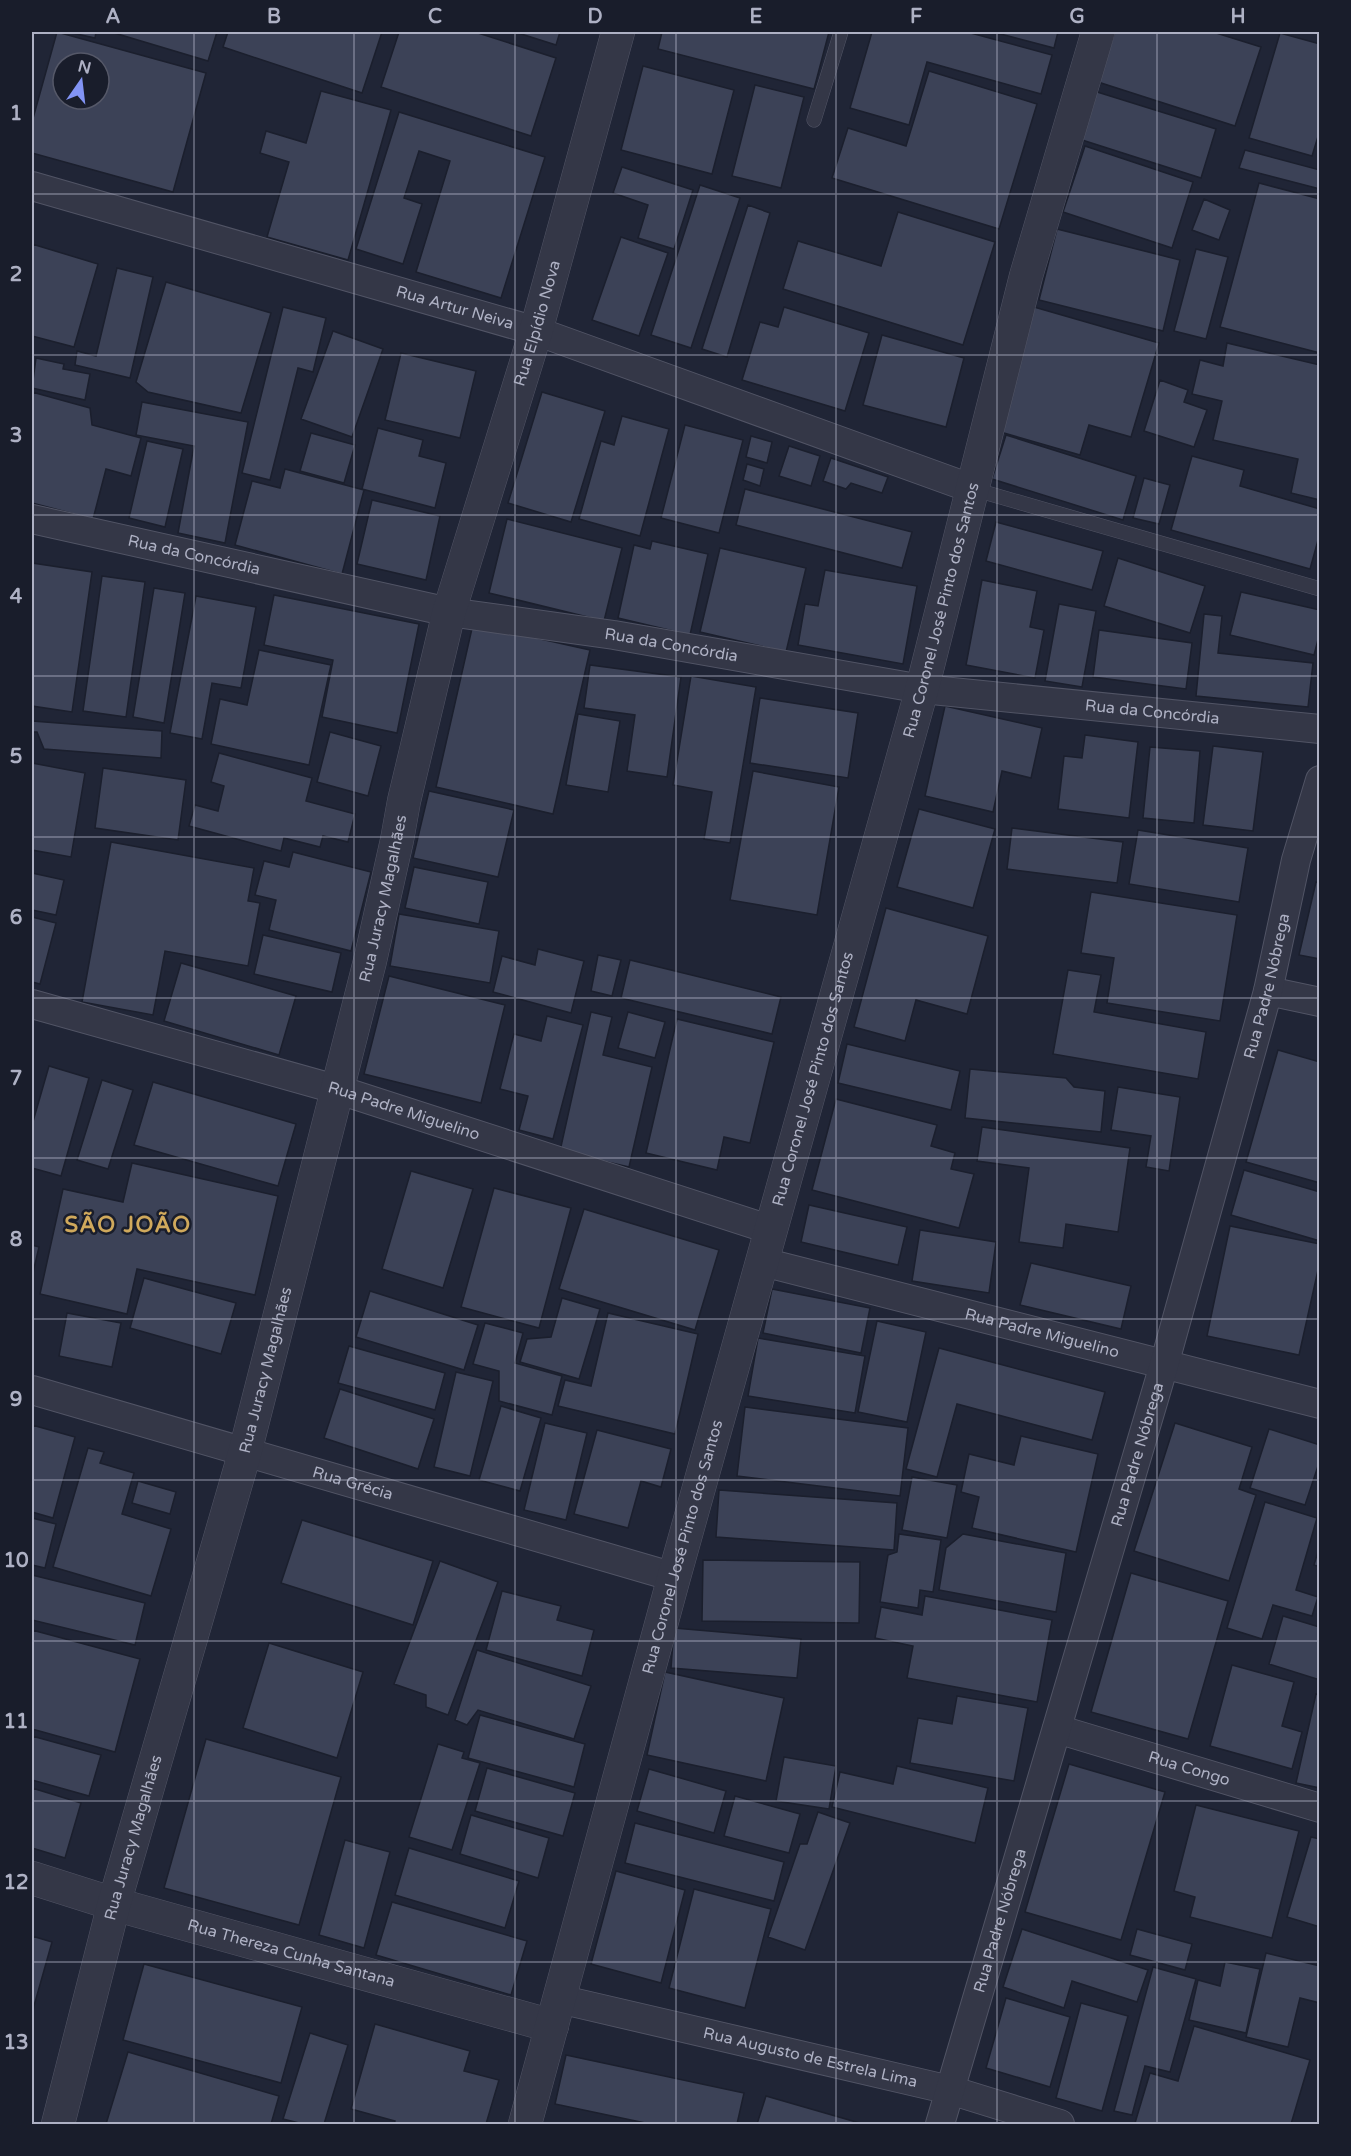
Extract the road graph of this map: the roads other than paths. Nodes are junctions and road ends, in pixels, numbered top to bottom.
1 (618, 32) edge
2 (841, 32) edge
3 (1098, 32) edge
4 (814, 120) dead end
5 (32, 186) edge
6 (536, 331) junction
7 (973, 489) junction
8 (32, 519) edge
9 (1320, 589) edge
10 (449, 612) junction
11 (922, 689) junction
12 (1320, 729) edge
13 (1320, 780) edge
14 (1268, 991) junction
15 (1320, 1002) edge
16 (32, 1004) edge
17 (339, 1090) junction
18 (772, 1230) junction
19 (764, 1262) junction
20 (1164, 1365) junction
21 (32, 1390) edge
22 (1320, 1404) edge
23 (245, 1452) junction
24 (674, 1577) junction
25 (1058, 1729) junction
26 (1320, 1808) edge
27 (32, 1878) edge
28 (114, 1904) junction
29 (555, 2012) junction
30 (950, 2090) junction
31 (58, 2124) edge
32 (525, 2124) edge
33 (940, 2124) edge
34 (1060, 2124) edge

1 - 6 street, Rua Elpídio Nova
2 - 4 lane
3 - 7 street, Rua Coronel José Pinto dos Santos
5 - 6 street, Rua Artur Neiva
6 - 7 street, Rua Artur Neiva
6 - 10 street, Rua Elpídio Nova
7 - 9 lane
7 - 11 street, Rua Coronel José Pinto dos Santos
8 - 10 street, Rua da Concórdia
10 - 11 street, Rua da Concórdia
10 - 17 street, Rua Juracy Magalhães
11 - 12 street, Rua da Concórdia
11 - 18 street, Rua Coronel José Pinto dos Santos
13 - 14 street, Rua Padre Nóbrega
14 - 15 street
14 - 20 street, Rua Padre Nóbrega
16 - 17 street, Rua Padre Miguelino
17 - 18 street, Rua Padre Miguelino
17 - 23 street, Rua Juracy Magalhães
18 - 19 street, Rua Coronel José Pinto dos Santos
19 - 20 street, Rua Padre Miguelino
19 - 24 street, Rua Coronel José Pinto dos Santos
20 - 22 street, Rua Padre Miguelino
20 - 25 street, Rua Padre Nóbrega
21 - 23 street, Rua Grécia
23 - 24 street, Rua Grécia
23 - 28 street, Rua Juracy Magalhães
24 - 29 street, Rua Coronel José Pinto dos Santos
25 - 26 street, Rua Congo
25 - 30 street, Rua Padre Nóbrega
27 - 28 street, Rua Thereza Cunha Santana
28 - 29 street, Rua Thereza Cunha Santana
28 - 31 street, Rua Juracy Magalhães
29 - 30 street, Rua Augusto de Estrela Lima
29 - 32 street, Rua Coronel José Pinto dos Santos
30 - 33 street, Rua Padre Nóbrega
30 - 34 street, Rua Augusto de Estrela Lima

